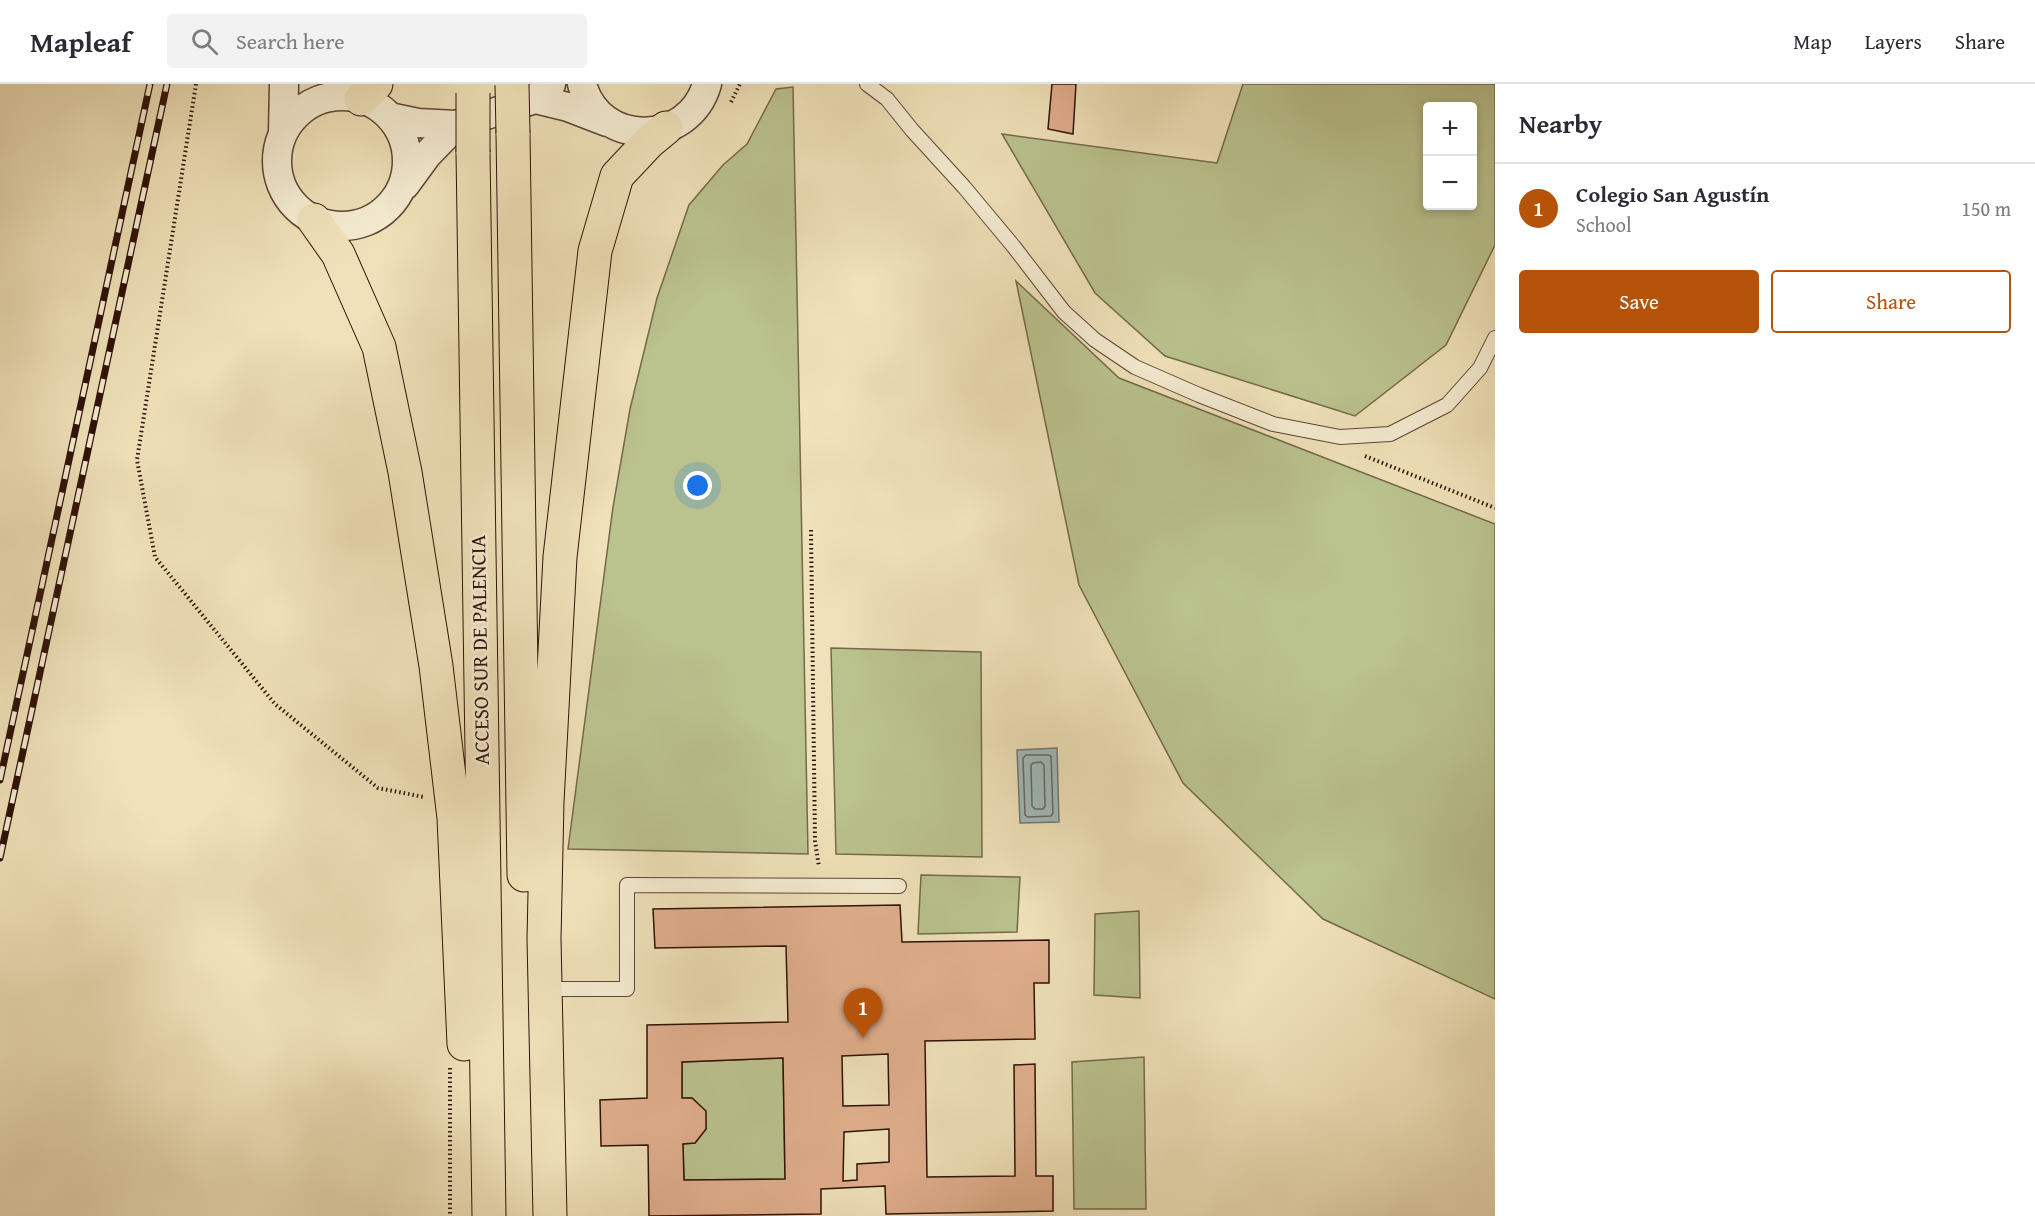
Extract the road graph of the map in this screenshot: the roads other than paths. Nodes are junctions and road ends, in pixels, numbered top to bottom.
1 (284, 84) edge
2 (582, 84) edge
3 (707, 84) edge
4 (867, 84) edge
5 (472, 88) edge
6 (528, 88) edge
7 (348, 91) edge
8 (394, 118) junction
9 (616, 126) junction
10 (666, 128) junction
11 (283, 132) junction
12 (464, 138) junction
13 (401, 189) junction
14 (314, 220) junction
15 (1495, 338) edge
16 (899, 886) dead end
17 (546, 989) junction
18 (469, 1216) edge
19 (489, 1216) edge
20 (529, 1216) edge
21 (550, 1216) edge

1 - 11 street
2 - 9 street
3 - 10 street
4 - 15 lane
5 - 12 highway, ACCESO SUR DE PALENCIA, bridge
6 - 9 street
6 - 12 street
6 - 20 highway, ACCESO SUR DE PALENCIA, bridge
7 - 8 street
7 - 11 street
8 - 12 street
8 - 13 street
9 - 10 street
10 - 17 highway
11 - 14 street
12 - 13 street
12 - 19 highway, ACCESO SUR DE PALENCIA
13 - 14 street
14 - 18 highway
16 - 17 lane
17 - 21 highway

